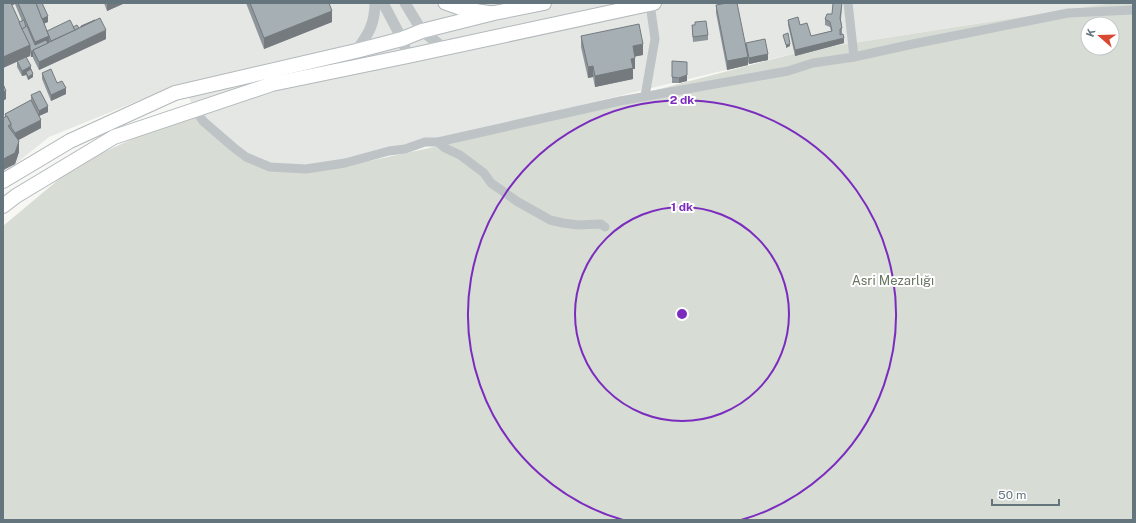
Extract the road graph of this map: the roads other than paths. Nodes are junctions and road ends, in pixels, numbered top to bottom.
1 (374, 3) edge
2 (383, 3) edge
3 (405, 3) edge
4 (444, 3) edge
5 (544, 3) edge
6 (848, 3) edge
7 (652, 4) edge
8 (1133, 10) edge
9 (494, 13) junction
10 (422, 31) junction
11 (402, 39) junction
12 (444, 48) junction
13 (356, 51) junction
14 (408, 56) junction
15 (854, 57) junction
16 (645, 96) junction
17 (195, 109) junction
18 (438, 142) junction
19 (3, 180) edge
20 (3, 206) edge
21 (605, 227) dead end

1 - 13 street
2 - 11 street
3 - 10 street
4 - 9 main road
5 - 9 main road
6 - 15 street
7 - 12 main road
7 - 16 street
8 - 15 street
9 - 10 main road
10 - 11 main road
10 - 12 street
11 - 13 main road
11 - 14 street
12 - 14 main road
13 - 19 main road
14 - 17 main road
15 - 16 street
16 - 18 street
17 - 18 street
17 - 20 main road
18 - 21 street

